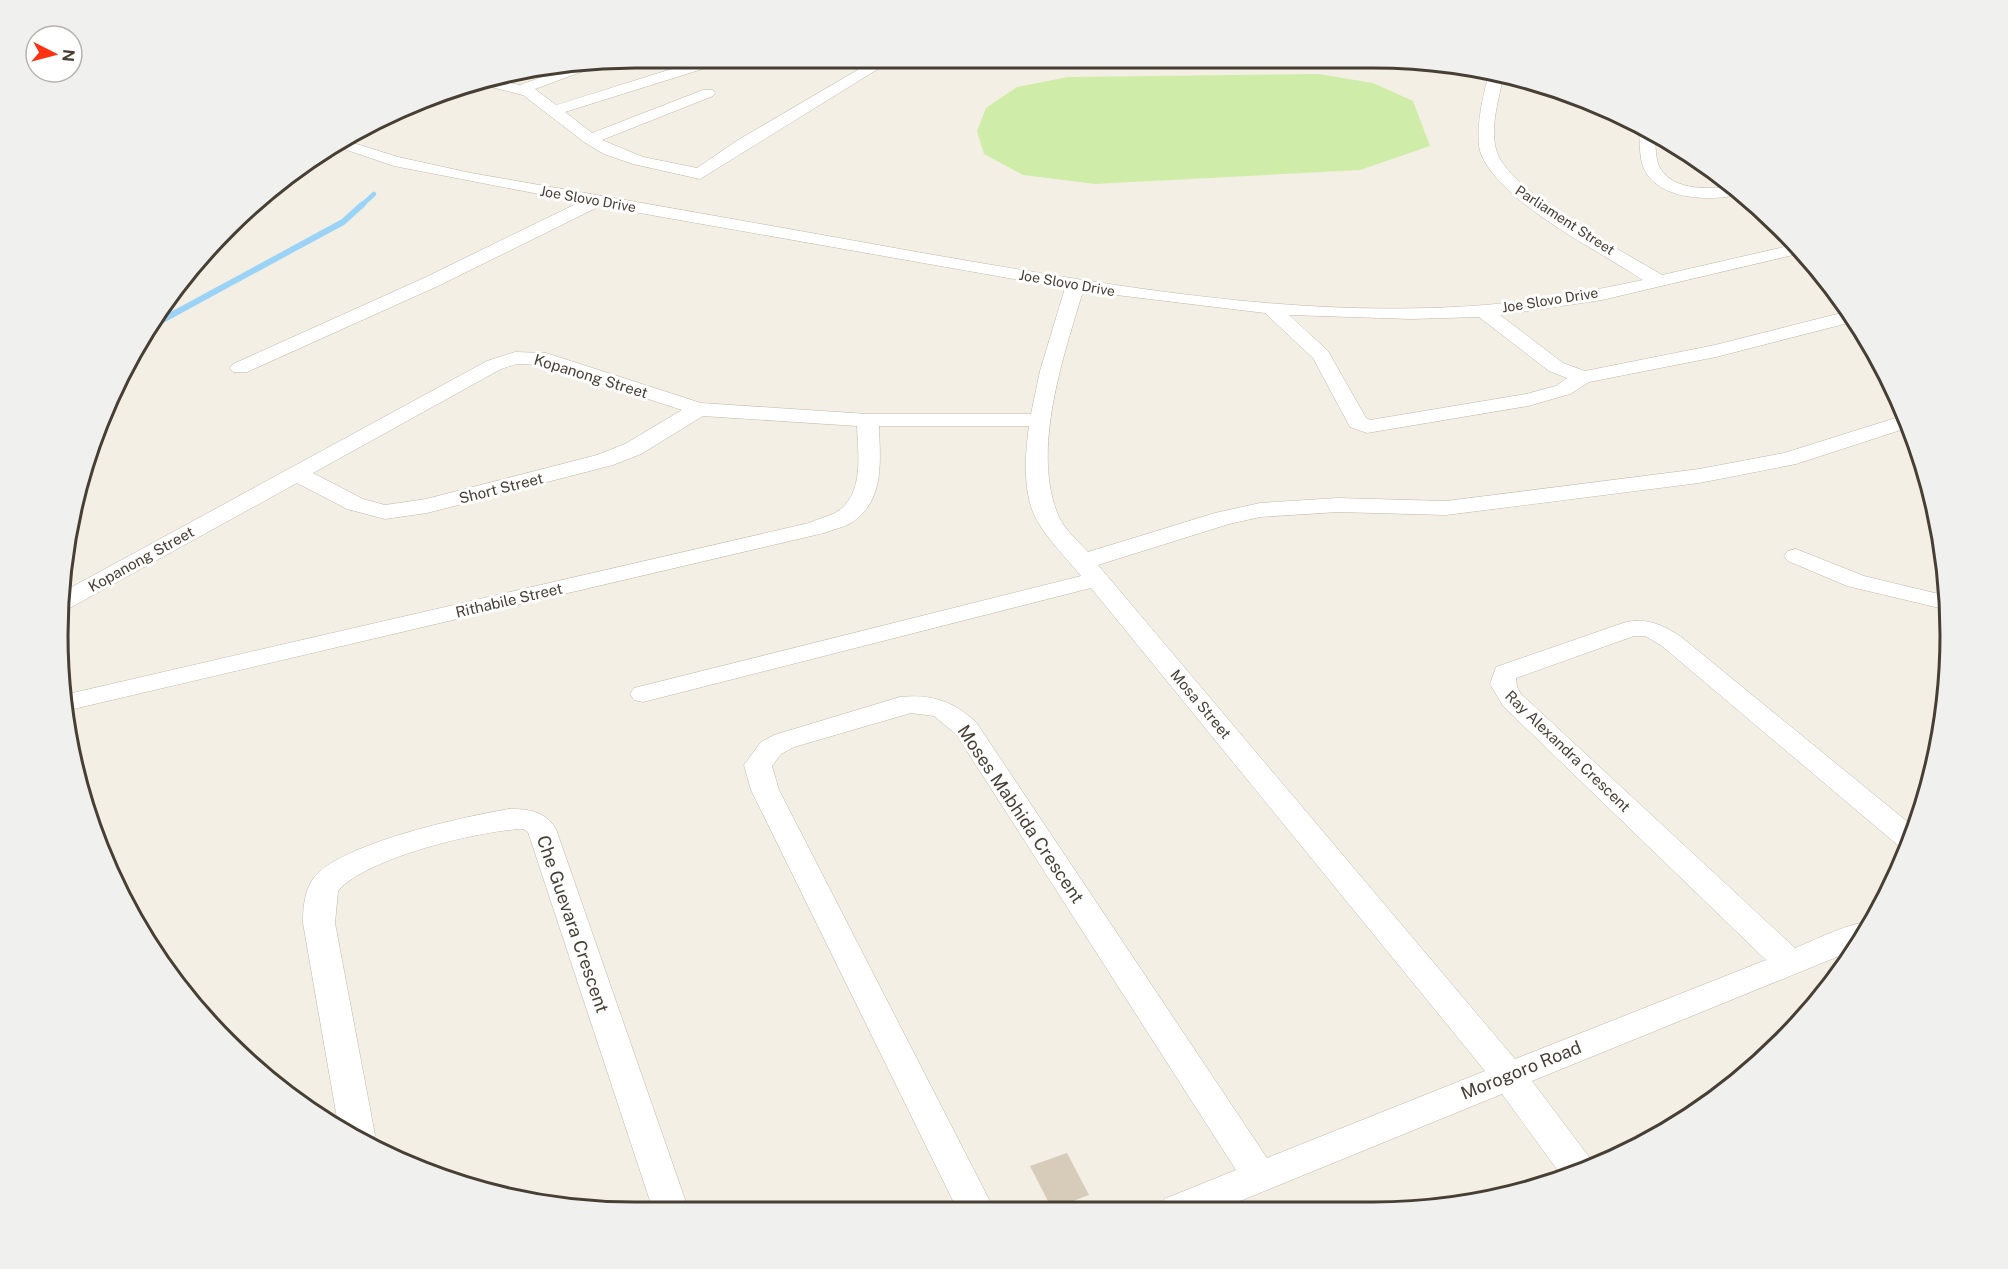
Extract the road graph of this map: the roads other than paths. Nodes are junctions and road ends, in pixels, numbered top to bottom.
1 (691, 68) edge
2 (870, 68) edge
3 (571, 71) edge
4 (1495, 81) edge
5 (497, 85) edge
6 (523, 89) junction
7 (708, 93) dead end
8 (555, 110) junction
9 (1648, 138) edge
10 (590, 139) junction
11 (348, 145) edge
12 (1726, 191) edge
13 (598, 200) junction
14 (1790, 251) edge
15 (1658, 281) junction
16 (1075, 285) junction
17 (1271, 309) junction
18 (1483, 311) junction
19 (1844, 318) edge
20 (240, 368) dead end
21 (1583, 377) junction
22 (699, 409) junction
23 (868, 420) junction
24 (1040, 420) junction
25 (1899, 424) edge
26 (297, 474) junction
27 (1796, 556) dead end
28 (1090, 570) junction
29 (69, 598) edge
30 (1939, 601) edge
31 (643, 694) dead end
32 (71, 701) edge
33 (1903, 834) edge
34 (1852, 938) edge
35 (1790, 963) junction
36 (1508, 1075) junction
37 (356, 1128) edge
38 (1574, 1164) edge
39 (1259, 1175) junction
40 (668, 1202) edge
41 (972, 1202) edge
42 (1196, 1202) edge

1 - 8 street
2 - 10 street
3 - 6 street
4 - 15 street, Parliament Street
5 - 6 street
6 - 8 street
7 - 10 street
8 - 10 street
9 - 12 street
11 - 13 street, Joe Slovo Drive
13 - 16 street, Joe Slovo Drive
13 - 20 street
14 - 15 street, Joe Slovo Drive
15 - 18 street, Joe Slovo Drive
16 - 17 street, Joe Slovo Drive
16 - 24 street, Mosa Street
17 - 18 street, Joe Slovo Drive
17 - 21 street
18 - 21 street
19 - 21 street
22 - 23 street, Kopanong Street
22 - 26 street, Short Street
22 - 26 street, Kopanong Street
23 - 24 street, Kopanong Street
23 - 32 street, Rithabile Street
24 - 28 street, Mosa Street
25 - 28 street
26 - 29 street, Kopanong Street
27 - 30 street
28 - 31 street
28 - 36 street, Mosa Street
33 - 35 street, Ray Alexandra Crescent
34 - 35 street, Morogoro Road
35 - 36 street, Morogoro Road
36 - 38 street, Mosa Street
36 - 39 street, Morogoro Road
37 - 40 street, Che Guevara Crescent
39 - 41 street, Moses Mabhida Crescent
39 - 42 street, Morogoro Road

